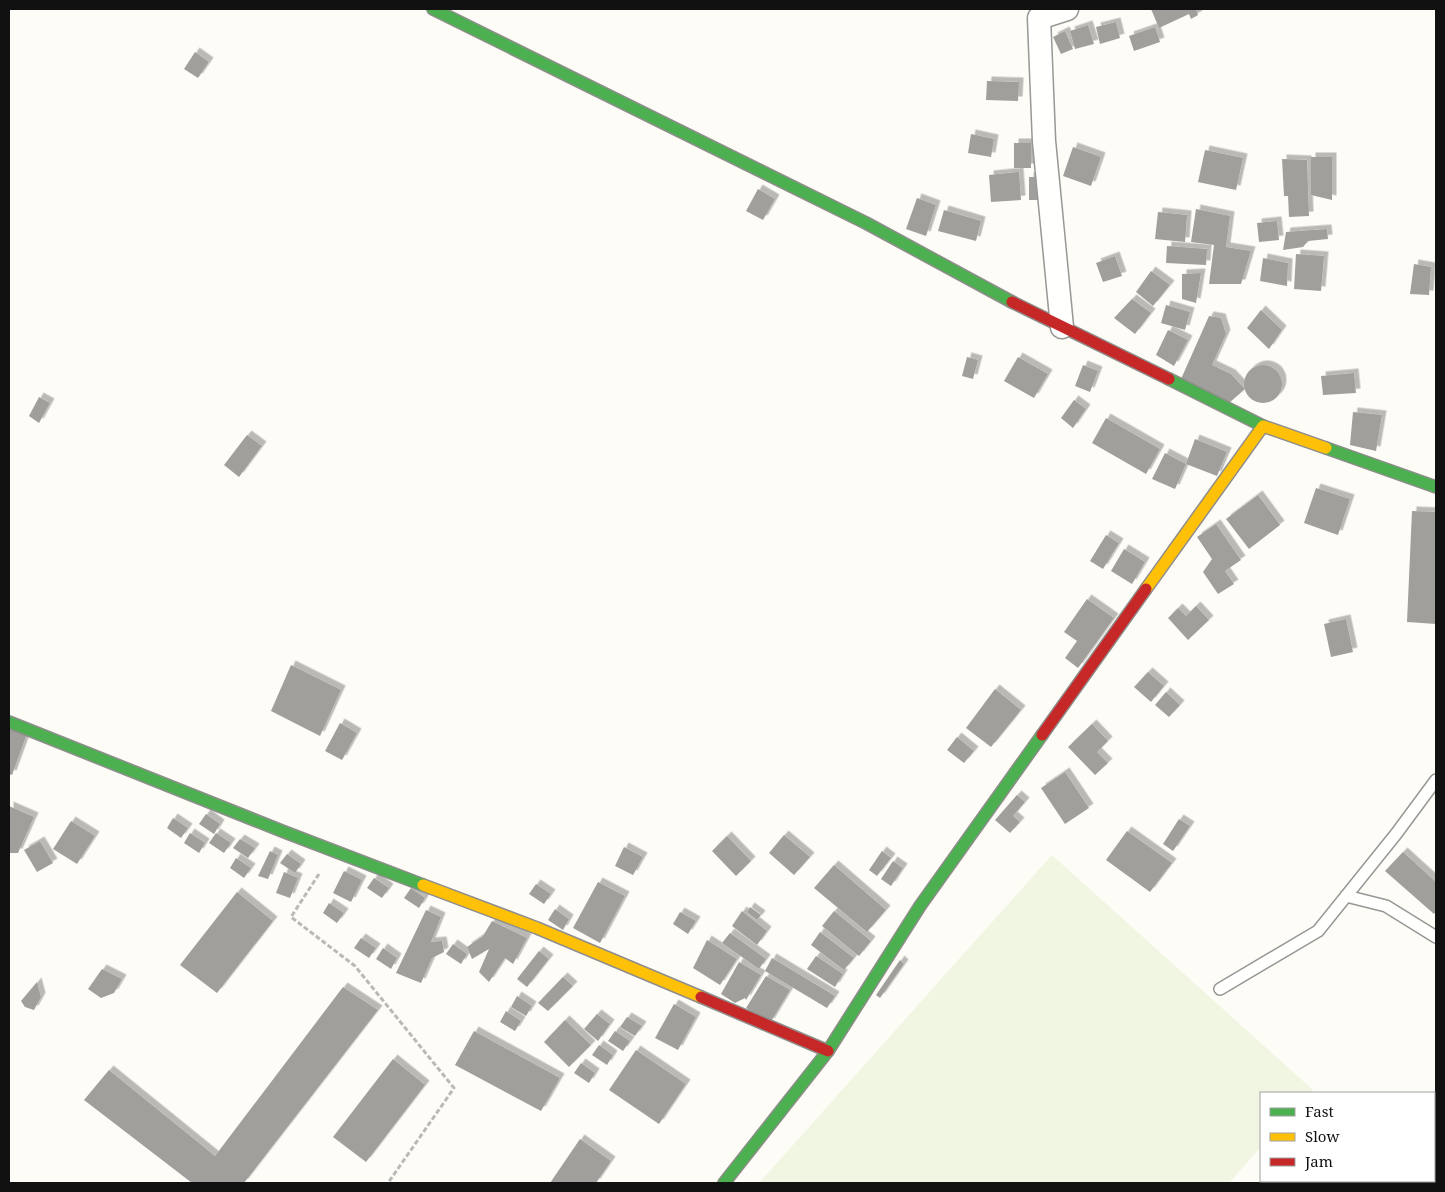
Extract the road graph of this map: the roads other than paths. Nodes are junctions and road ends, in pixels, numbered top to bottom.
1 (433, 9) edge
2 (1067, 9) edge
3 (1062, 327) junction
4 (1263, 426) junction
5 (1436, 487) edge
6 (9, 722) edge
7 (1436, 780) edge
8 (1346, 896) junction
9 (1436, 937) edge
10 (1220, 989) dead end
11 (828, 1051) junction
12 (724, 1183) edge

1 - 3 street
2 - 3 street
3 - 4 street
4 - 5 street
4 - 11 street
6 - 11 street
7 - 8 lane
8 - 9 lane
8 - 10 lane
11 - 12 street

